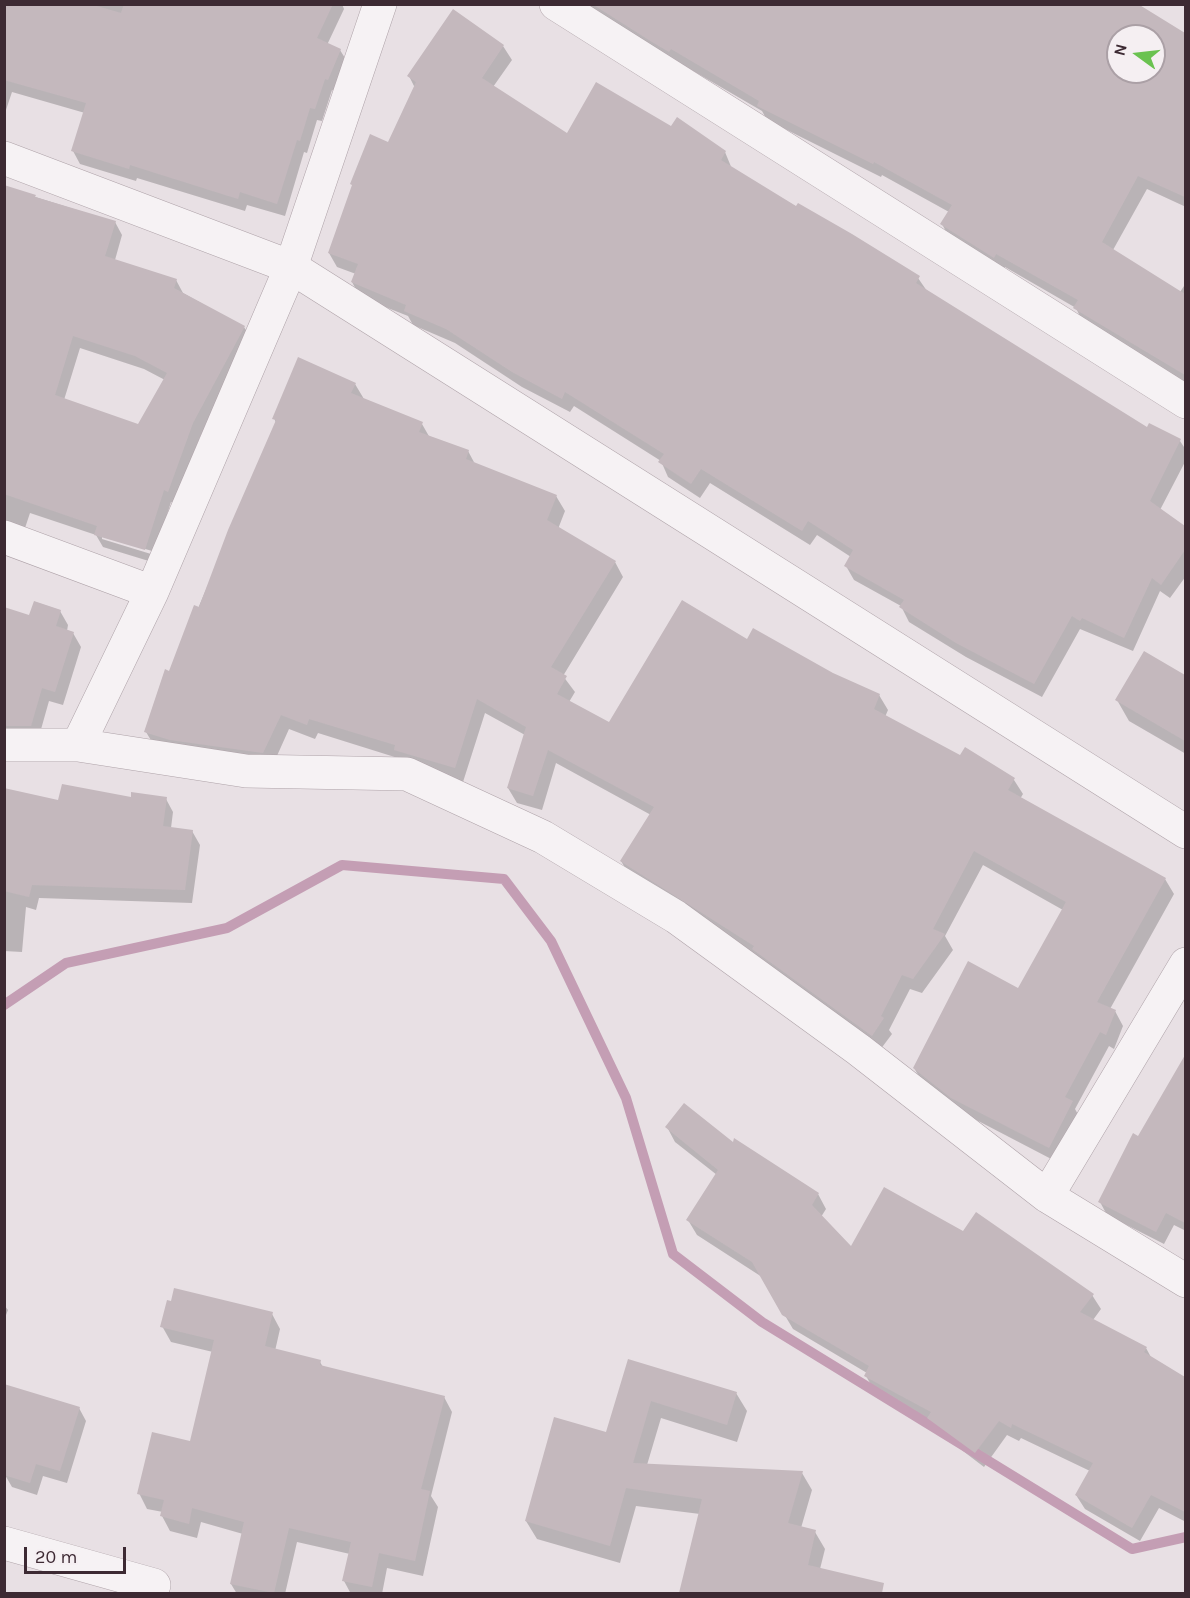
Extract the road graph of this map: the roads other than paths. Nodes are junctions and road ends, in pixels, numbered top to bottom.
1 (380, 4) edge
2 (556, 4) edge
3 (4, 158) edge
4 (291, 267) junction
5 (1185, 402) edge
6 (4, 537) edge
7 (152, 592) junction
8 (78, 745) junction
9 (4, 746) edge
10 (1185, 832) edge
11 (1185, 964) edge
12 (1047, 1196) junction
13 (1185, 1281) edge
14 (4, 1543) edge
15 (154, 1585) dead end

1 - 4 street
2 - 5 street
3 - 4 street
4 - 7 street
4 - 10 street
6 - 7 street
7 - 8 street
8 - 9 street
8 - 12 street
11 - 12 street
12 - 13 street
14 - 15 street

